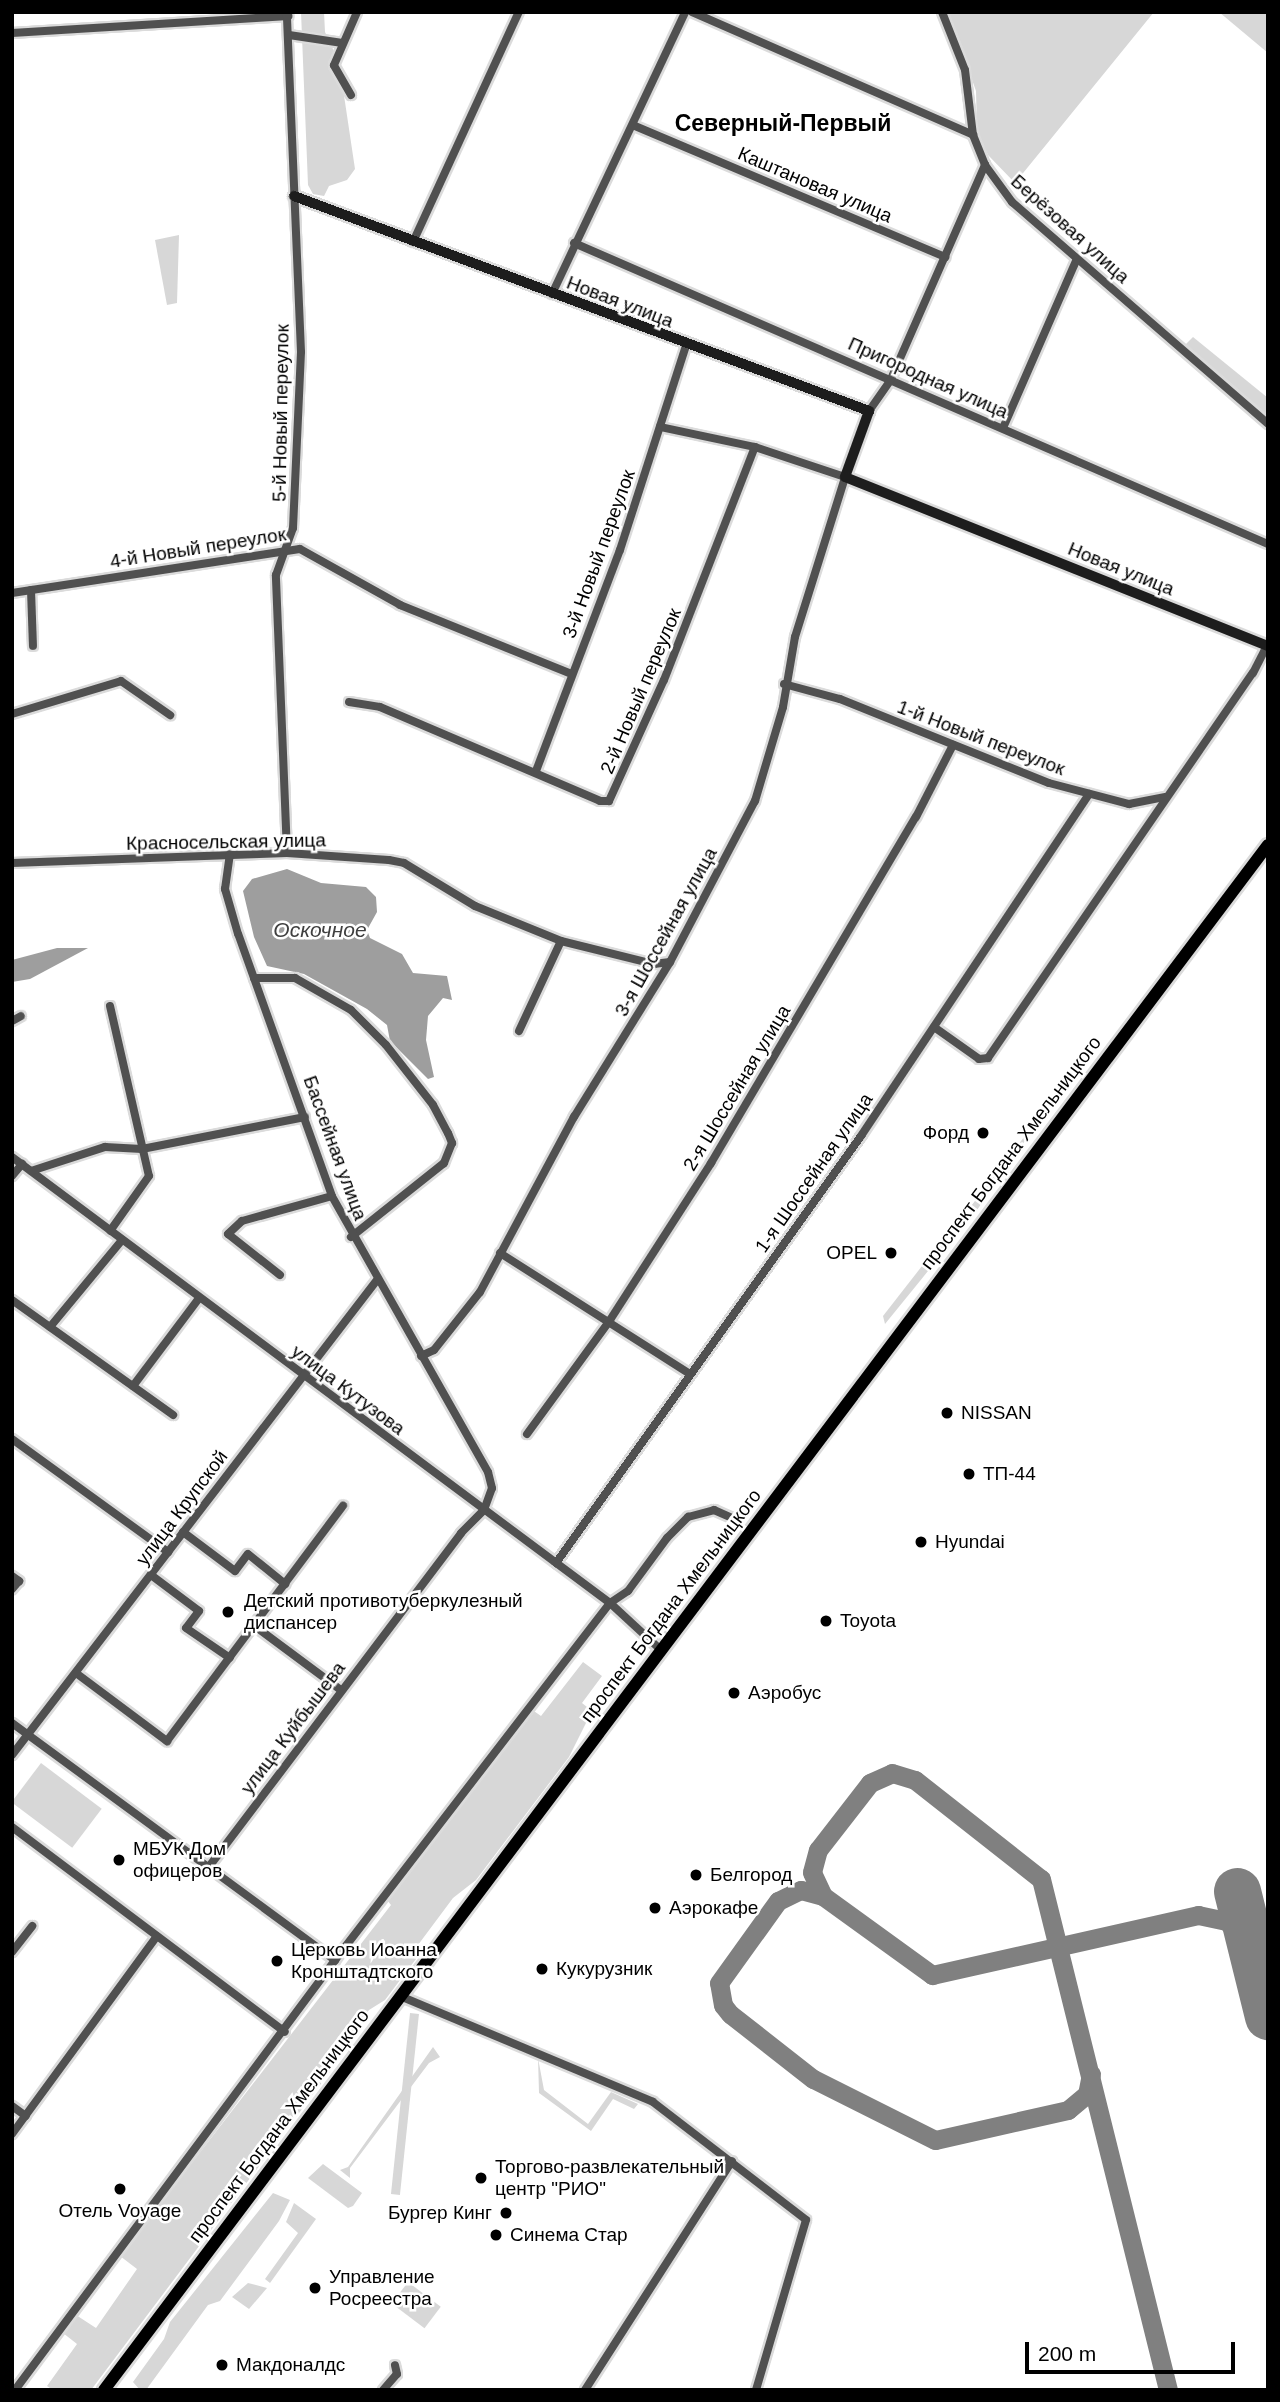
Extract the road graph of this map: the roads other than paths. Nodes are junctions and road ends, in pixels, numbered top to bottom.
1 (357, 12) edge
2 (520, 12) edge
3 (685, 12) edge
4 (692, 12) edge
5 (942, 12) edge
6 (288, 14) edge
7 (12, 33) edge
8 (289, 35) junction
9 (342, 43) junction
10 (351, 95) dead end
11 (635, 126) junction
12 (973, 135) junction
13 (985, 165) junction
14 (294, 196) junction
15 (413, 242) junction
16 (574, 243) junction
17 (945, 257) junction
18 (1077, 259) junction
19 (552, 294) junction
20 (686, 346) junction
21 (891, 379) junction
22 (869, 411) junction
23 (1268, 424) edge
24 (660, 427) junction
25 (1003, 428) junction
26 (755, 447) junction
27 (845, 477) junction
28 (1268, 544) edge
29 (284, 550) junction
30 (31, 590) junction
31 (12, 593) edge
32 (33, 646) dead end
33 (1267, 646) edge
34 (572, 674) junction
35 (784, 684) junction
36 (349, 702) dead end
37 (12, 714) edge
38 (170, 715) dead end
39 (953, 745) junction
40 (536, 771) junction
41 (1089, 794) junction
42 (1167, 796) junction
43 (1268, 845) edge
44 (287, 853) junction
45 (230, 854) junction
46 (12, 863) edge
47 (561, 941) junction
48 (670, 962) junction
49 (254, 978) junction
50 (110, 1006) dead end
51 (21, 1016) dead end
52 (12, 1021) edge
53 (934, 1027) junction
54 (519, 1031) dead end
55 (305, 1117) junction
56 (142, 1149) junction
57 (12, 1157) edge
58 (22, 1164) junction
59 (32, 1171) junction
60 (12, 1176) edge
61 (332, 1196) junction
62 (110, 1231) junction
63 (351, 1237) junction
64 (122, 1240) junction
65 (500, 1253) junction
66 (280, 1275) dead end
67 (377, 1280) junction
68 (199, 1298) junction
69 (12, 1300) edge
70 (610, 1320) junction
71 (50, 1327) junction
72 (421, 1356) junction
73 (690, 1374) junction
74 (301, 1375) junction
75 (133, 1386) junction
76 (173, 1415) dead end
77 (527, 1434) dead end
78 (12, 1439) edge
79 (343, 1506) dead end
80 (484, 1510) junction
81 (734, 1519) dead end
82 (183, 1532) junction
83 (168, 1552) junction
84 (556, 1563) junction
85 (151, 1575) junction
86 (12, 1576) edge
87 (285, 1584) junction
88 (12, 1589) edge
89 (610, 1604) junction
90 (252, 1624) junction
91 (662, 1651) junction
92 (230, 1658) junction
93 (76, 1673) junction
94 (341, 1690) junction
95 (12, 1723) edge
96 (28, 1735) junction
97 (12, 1755) edge
98 (12, 1827) edge
99 (208, 1868) junction
100 (32, 1926) dead end
101 (157, 1936) junction
102 (12, 1952) edge
103 (335, 1960) junction
104 (400, 1996) junction
105 (285, 2032) junction
106 (12, 2106) edge
107 (26, 2116) junction
108 (12, 2134) edge
109 (732, 2161) junction
110 (395, 2365) dead end
111 (15, 2390) edge
112 (104, 2390) edge
113 (383, 2390) edge
114 (585, 2390) edge
115 (756, 2390) edge

1 - 9 street
2 - 15 street
3 - 11 street
4 - 12 street
5 - 12 street, Берёзовая улица
6 - 7 street
6 - 8 street, 5-й Новый переулок
8 - 9 street
8 - 14 street, 5-й Новый переулок
9 - 10 street
11 - 16 street
11 - 17 street, Каштановая улица
12 - 13 street, Берёзовая улица
13 - 17 street
13 - 18 street, Берёзовая улица
14 - 15 street, Новая улица
14 - 29 street, 5-й Новый переулок
15 - 19 street, Новая улица
16 - 19 street
16 - 21 street, Пригородная улица
17 - 21 street
18 - 23 street, Берёзовая улица
18 - 25 street
19 - 20 street, Новая улица
20 - 22 street, Новая улица
20 - 24 street, 3-й Новый переулок
21 - 22 street
21 - 25 street, Пригородная улица
22 - 27 street
24 - 26 street, Новая улица
24 - 34 street, 3-й Новый переулок
25 - 28 street, Пригородная улица
26 - 27 street, Новая улица
26 - 40 street, 2-й Новый переулок
27 - 33 street, Новая улица
27 - 35 street, 3-я Шоссейная улица
29 - 30 street, 4-й Новый переулок
29 - 34 street, 4-й Новый переулок
29 - 44 street, 5-й Новый переулок
30 - 31 street, 4-й Новый переулок
30 - 32 street
33 - 42 street
34 - 40 street, 3-й Новый переулок
35 - 39 street, 1-й Новый переулок
35 - 48 street, 3-я Шоссейная улица
36 - 40 street, 2-й Новый переулок
37 - 38 street
39 - 41 street, 1-й Новый переулок
39 - 70 street, 2-я Шоссейная улица
41 - 42 street, 1-й Новый переулок
41 - 53 street, 1-я Шоссейная улица
42 - 53 street
43 - 91 main road, проспект Богдана Хмельницкого
44 - 45 street, Красносельская улица
44 - 47 street, Красносельская улица
45 - 46 street, Красносельская улица
45 - 49 street, Бассейная улица
47 - 48 street, Красносельская улица
47 - 54 street
48 - 65 street, 3-я Шоссейная улица
49 - 55 street, Бассейная улица
49 - 63 street
50 - 56 street
51 - 52 street
53 - 73 street, 1-я Шоссейная улица
55 - 56 street
55 - 61 street, Бассейная улица
56 - 59 street
56 - 62 street
57 - 58 street, улица Кутузова
58 - 59 street, улица Кутузова
58 - 60 street
59 - 62 street, улица Кутузова
61 - 63 street, Бассейная улица
61 - 66 street
62 - 64 street, улица Кутузова
63 - 67 street, Бассейная улица
64 - 68 street, улица Кутузова
64 - 71 street
65 - 70 street
65 - 72 street, 3-я Шоссейная улица
67 - 72 street, Бассейная улица
67 - 74 street, улица Крупской
68 - 74 street, улица Кутузова
68 - 75 street
69 - 71 street
70 - 73 street
70 - 77 street, 2-я Шоссейная улица
71 - 75 street
72 - 80 street, Бассейная улица
73 - 84 street, 1-я Шоссейная улица
74 - 80 street, улица Кутузова
74 - 82 street, улица Крупской
75 - 76 street
78 - 83 street
79 - 87 street
80 - 84 street, улица Кутузова
80 - 94 street, улица Куйбышева
81 - 89 street
82 - 83 street, улица Крупской
82 - 87 street
83 - 85 street, улица Крупской
84 - 89 street, улица Кутузова
85 - 92 street
85 - 93 street, улица Крупской
86 - 88 street
87 - 90 street
89 - 91 street, улица Кутузова
89 - 103 street
90 - 92 street
90 - 94 street
91 - 104 main road, проспект Богдана Хмельницкого
92 - 93 street
93 - 96 street, улица Крупской
94 - 99 street, улица Куйбышева
95 - 96 street
96 - 97 street, улица Крупской
96 - 99 street
98 - 101 street
99 - 103 street
100 - 102 street
101 - 105 street
101 - 107 street
103 - 105 street
104 - 109 street
104 - 112 main road, проспект Богдана Хмельницкого
105 - 111 street
106 - 107 street
107 - 108 street
109 - 114 street
109 - 115 street
110 - 113 street

